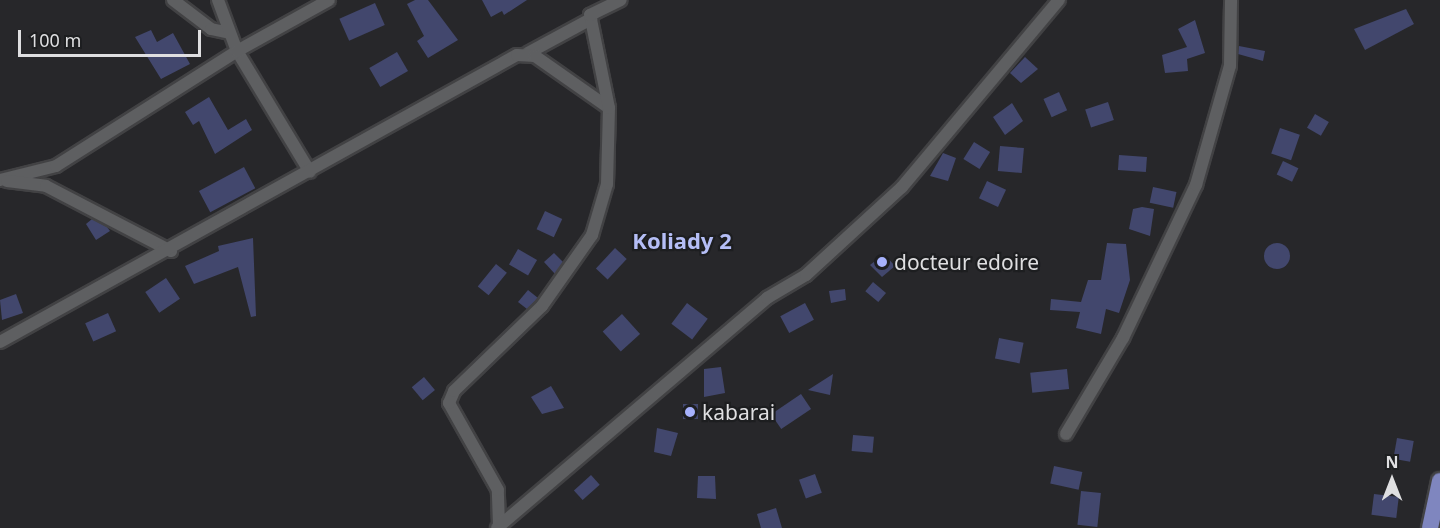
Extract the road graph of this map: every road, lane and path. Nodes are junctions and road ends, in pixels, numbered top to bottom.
1 (173, 0) edge
2 (218, 0) edge
3 (329, 0) edge
4 (621, 0) edge
5 (1059, 0) edge
6 (1231, 0) edge
7 (591, 19) junction
8 (230, 33) junction
9 (237, 51) junction
10 (528, 53) junction
11 (609, 108) junction
12 (310, 172) junction
13 (0, 180) edge
14 (171, 251) junction
15 (0, 342) edge
16 (1066, 434) dead end
17 (1440, 481) edge
18 (498, 526) edge
19 (1430, 528) edge

1 - 8 street
2 - 8 street
3 - 9 street
4 - 7 street
5 - 18 street
6 - 16 street
7 - 10 street
7 - 11 street
8 - 9 street
9 - 12 street
9 - 13 street
10 - 11 street
10 - 12 street
11 - 18 street
12 - 14 street
13 - 14 street
14 - 15 street
17 - 19 main road

